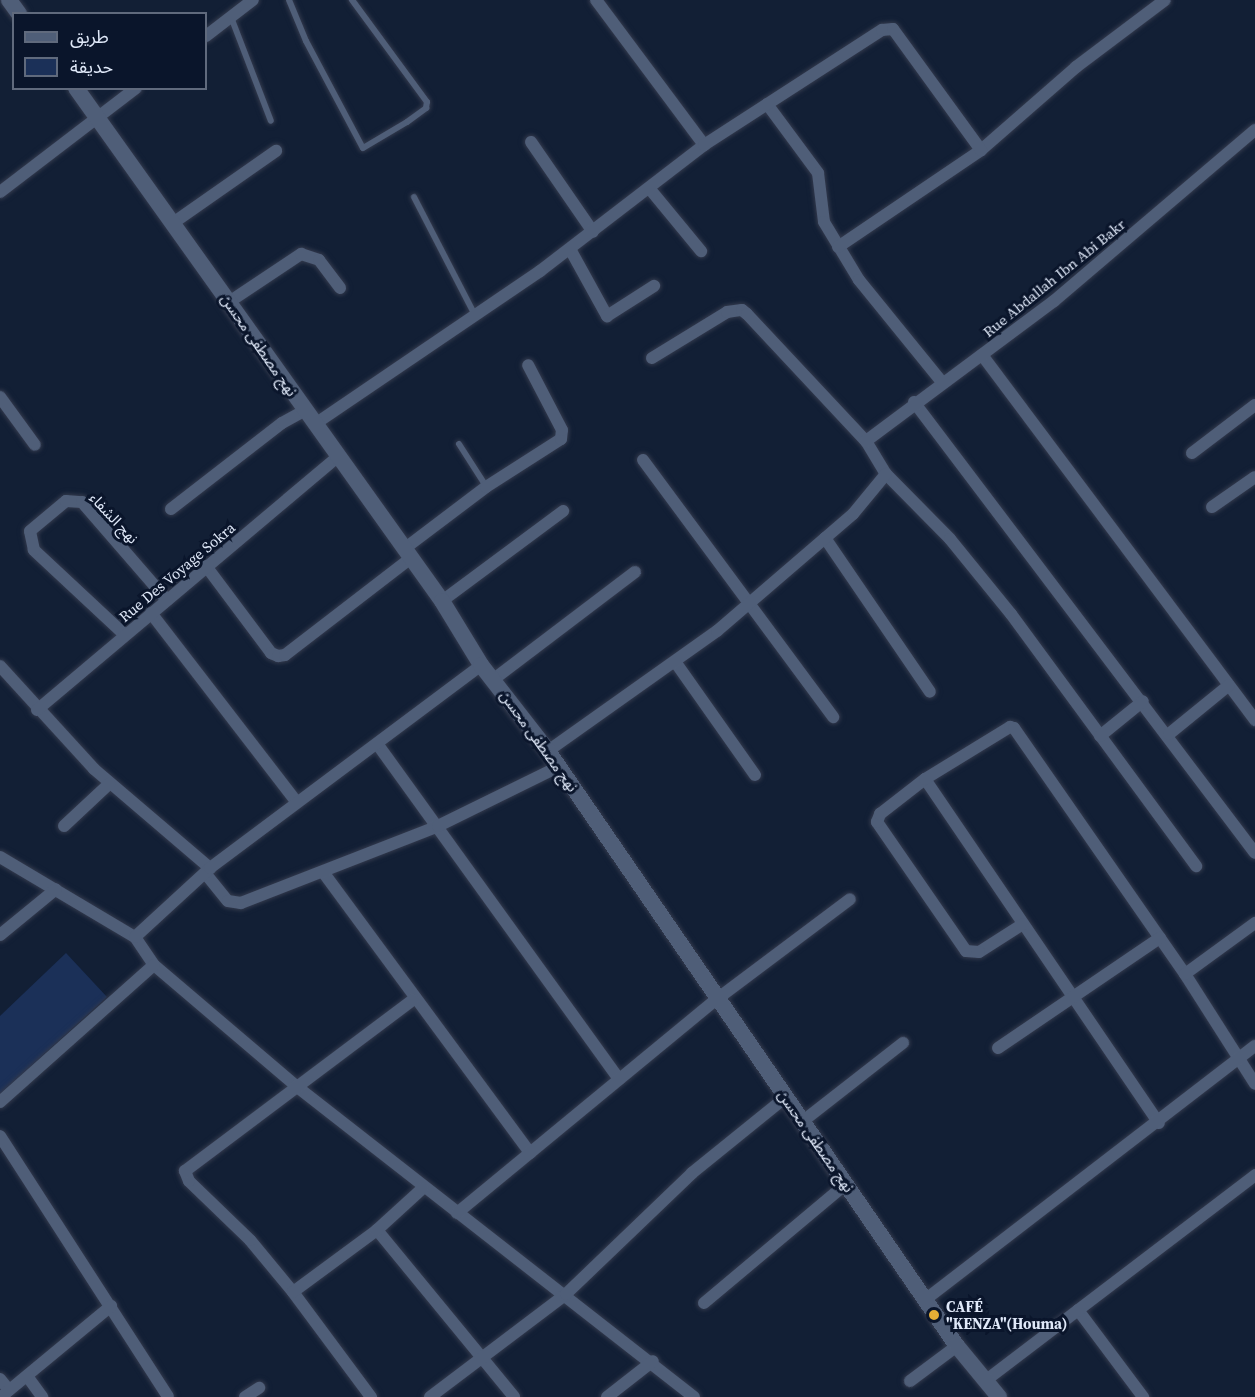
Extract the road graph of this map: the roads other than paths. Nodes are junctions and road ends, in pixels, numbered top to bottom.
1 (254, 0) edge
2 (289, 0) edge
3 (352, 0) edge
4 (596, 0) edge
5 (1165, 0) edge
6 (231, 17) junction
7 (207, 35) edge
8 (78, 90) edge
9 (133, 90) edge
10 (767, 104) junction
11 (99, 116) junction
12 (271, 121) dead end
13 (1255, 130) edge
14 (531, 142) dead end
15 (704, 145) junction
16 (981, 150) junction
17 (276, 151) dead end
18 (649, 188) junction
19 (0, 192) edge
20 (414, 197) dead end
21 (174, 223) junction
22 (593, 232) junction
23 (838, 247) junction
24 (570, 249) junction
25 (701, 251) dead end
26 (654, 286) dead end
27 (340, 288) dead end
28 (229, 302) junction
29 (475, 316) junction
30 (982, 355) junction
31 (652, 358) dead end
32 (528, 365) dead end
33 (942, 382) junction
34 (0, 397) edge
35 (914, 402) junction
36 (1255, 405) edge
37 (305, 410) junction
38 (315, 424) junction
39 (866, 441) junction
40 (459, 444) dead end
41 (35, 445) dead end
42 (1192, 453) dead end
43 (337, 457) junction
44 (643, 460) dead end
45 (886, 474) junction
46 (1255, 477) edge
47 (486, 487) junction
48 (1212, 507) dead end
49 (171, 509) dead end
50 (563, 511) dead end
51 (825, 538) junction
52 (408, 554) junction
53 (206, 566) junction
54 (635, 572) dead end
55 (167, 600) junction
56 (442, 601) junction
57 (747, 601) junction
58 (152, 613) junction
59 (125, 635) junction
60 (676, 663) junction
61 (481, 665) junction
62 (0, 666) edge
63 (494, 679) junction
64 (1229, 685) junction
65 (930, 692) dead end
66 (1143, 701) junction
67 (37, 710) junction
68 (833, 717) dead end
69 (1255, 720) edge
70 (1169, 734) junction
71 (1100, 736) junction
72 (378, 745) junction
73 (548, 751) junction
74 (558, 767) junction
75 (755, 776) dead end
76 (925, 779) junction
77 (109, 784) junction
78 (296, 801) junction
79 (64, 826) dead end
80 (438, 826) junction
81 (1255, 853) edge
82 (0, 857) edge
83 (1196, 866) dead end
84 (207, 871) junction
85 (323, 872) junction
86 (57, 889) junction
87 (850, 899) dead end
88 (1255, 923) edge
89 (1023, 924) junction
90 (0, 935) edge
91 (135, 937) junction
92 (1160, 938) junction
93 (154, 965) junction
94 (1185, 974) junction
95 (1076, 997) junction
96 (717, 999) junction
97 (413, 1000) junction
98 (903, 1042) dead end
99 (1255, 1046) edge
100 (998, 1048) dead end
101 (1238, 1059) junction
102 (619, 1079) junction
103 (1255, 1084) edge
104 (296, 1086) junction
105 (786, 1097) junction
106 (0, 1102) edge
107 (803, 1121) junction
108 (1159, 1123) junction
109 (0, 1136) edge
110 (530, 1154) junction
111 (1255, 1175) edge
112 (846, 1184) junction
113 (423, 1188) junction
114 (457, 1213) junction
115 (376, 1230) junction
116 (293, 1292) junction
117 (566, 1294) junction
118 (926, 1299) junction
119 (704, 1303) dead end
120 (111, 1306) junction
121 (1078, 1310) junction
122 (957, 1346) junction
123 (479, 1359) junction
124 (652, 1361) junction
125 (27, 1376) junction
126 (0, 1379) edge
127 (985, 1381) junction
128 (910, 1382) dead end
129 (259, 1388) dead end
130 (5, 1394) edge
131 (42, 1397) edge
132 (168, 1397) edge
133 (245, 1397) edge
134 (371, 1397) edge
135 (430, 1397) edge
136 (514, 1397) edge
137 (607, 1397) edge
138 (694, 1397) edge
139 (999, 1397) edge
140 (1143, 1397) edge

1 - 6 street
2 - 3 lane
4 - 15 street
5 - 16 street
6 - 7 street
6 - 12 lane
8 - 11 main road, نهج مصطفى محسن
9 - 11 street
10 - 15 street
10 - 16 street
10 - 23 street
11 - 19 street
11 - 21 main road, نهج مصطفى محسن
13 - 30 street, Rue Abdallah Ibn Abi Bakr
14 - 22 street
15 - 18 street
16 - 23 street
17 - 21 street
18 - 22 street
18 - 25 street
20 - 29 lane
21 - 28 main road, نهج مصطفى محسن
22 - 24 street
23 - 33 street
24 - 26 street
24 - 29 street
27 - 28 street
28 - 37 main road, نهج مصطفى محسن
29 - 38 street
30 - 33 street, Rue Abdallah Ibn Abi Bakr
30 - 64 street
31 - 39 street
32 - 47 street
33 - 35 street, Rue Abdallah Ibn Abi Bakr
34 - 41 street
35 - 39 street, Rue Abdallah Ibn Abi Bakr
35 - 66 street
36 - 42 street
37 - 38 main road, نهج مصطفى محسن
37 - 49 street
38 - 43 main road, نهج مصطفى محسن
39 - 45 street
40 - 47 lane
43 - 52 main road, نهج مصطفى محسن
43 - 53 street, Rue Des Voyage Sokra
44 - 57 street
45 - 51 street
45 - 71 street
46 - 48 street
47 - 52 street
50 - 56 street
51 - 57 street
51 - 65 street
52 - 53 street
52 - 56 main road, نهج مصطفى محسن
53 - 55 street, Rue Des Voyage Sokra
54 - 63 street
55 - 58 street, Rue Des Voyage Sokra
55 - 59 street, نهج الشفاء
56 - 61 main road, نهج مصطفى محسن
57 - 60 street
57 - 68 street
58 - 59 street, Rue Des Voyage Sokra
58 - 78 street
59 - 67 street, Rue Des Voyage Sokra
60 - 73 street
60 - 75 street
61 - 63 main road, نهج مصطفى محسن
61 - 72 street
62 - 67 street
63 - 73 main road, نهج مصطفى محسن
64 - 69 street
64 - 70 street
66 - 70 street
66 - 71 street
67 - 77 street
70 - 81 street
71 - 83 street
72 - 78 street
72 - 80 street
73 - 74 main road, نهج مصطفى محسن
74 - 80 street
74 - 96 main road, نهج مصطفى محسن
76 - 89 street
76 - 89 street
76 - 92 street
77 - 79 street
77 - 84 street
78 - 84 street
80 - 85 street
80 - 102 street
82 - 86 street
84 - 85 street
84 - 91 street
85 - 97 street
86 - 90 street
86 - 91 street
87 - 96 street
88 - 94 street
89 - 95 street
91 - 93 street
92 - 94 street
92 - 95 street
93 - 104 street
93 - 106 street
94 - 101 street
95 - 100 street
95 - 108 street
96 - 102 street
96 - 105 main road, نهج مصطفى محسن
97 - 104 street
97 - 110 street
98 - 107 street
99 - 101 street
101 - 103 street
101 - 108 street
102 - 110 street
104 - 113 street
104 - 116 street
105 - 107 main road, نهج مصطفى محسن
105 - 117 street
107 - 112 main road, نهج مصطفى محسن
108 - 118 street
109 - 120 street
110 - 114 street
111 - 121 street
112 - 118 main road, نهج مصطفى محسن
112 - 119 street
113 - 114 street
113 - 115 street
114 - 117 street
115 - 116 street
115 - 123 street
116 - 134 street
117 - 123 street
117 - 124 street
118 - 122 main road, نهج مصطفى محسن
120 - 125 street
120 - 132 street
121 - 127 street
121 - 140 street
122 - 127 main road, نهج مصطفى محسن
122 - 128 street
123 - 135 street
123 - 136 street
124 - 137 street
124 - 138 street
125 - 130 street
125 - 131 street
126 - 130 street
127 - 139 main road, نهج مصطفى محسن
129 - 133 street

